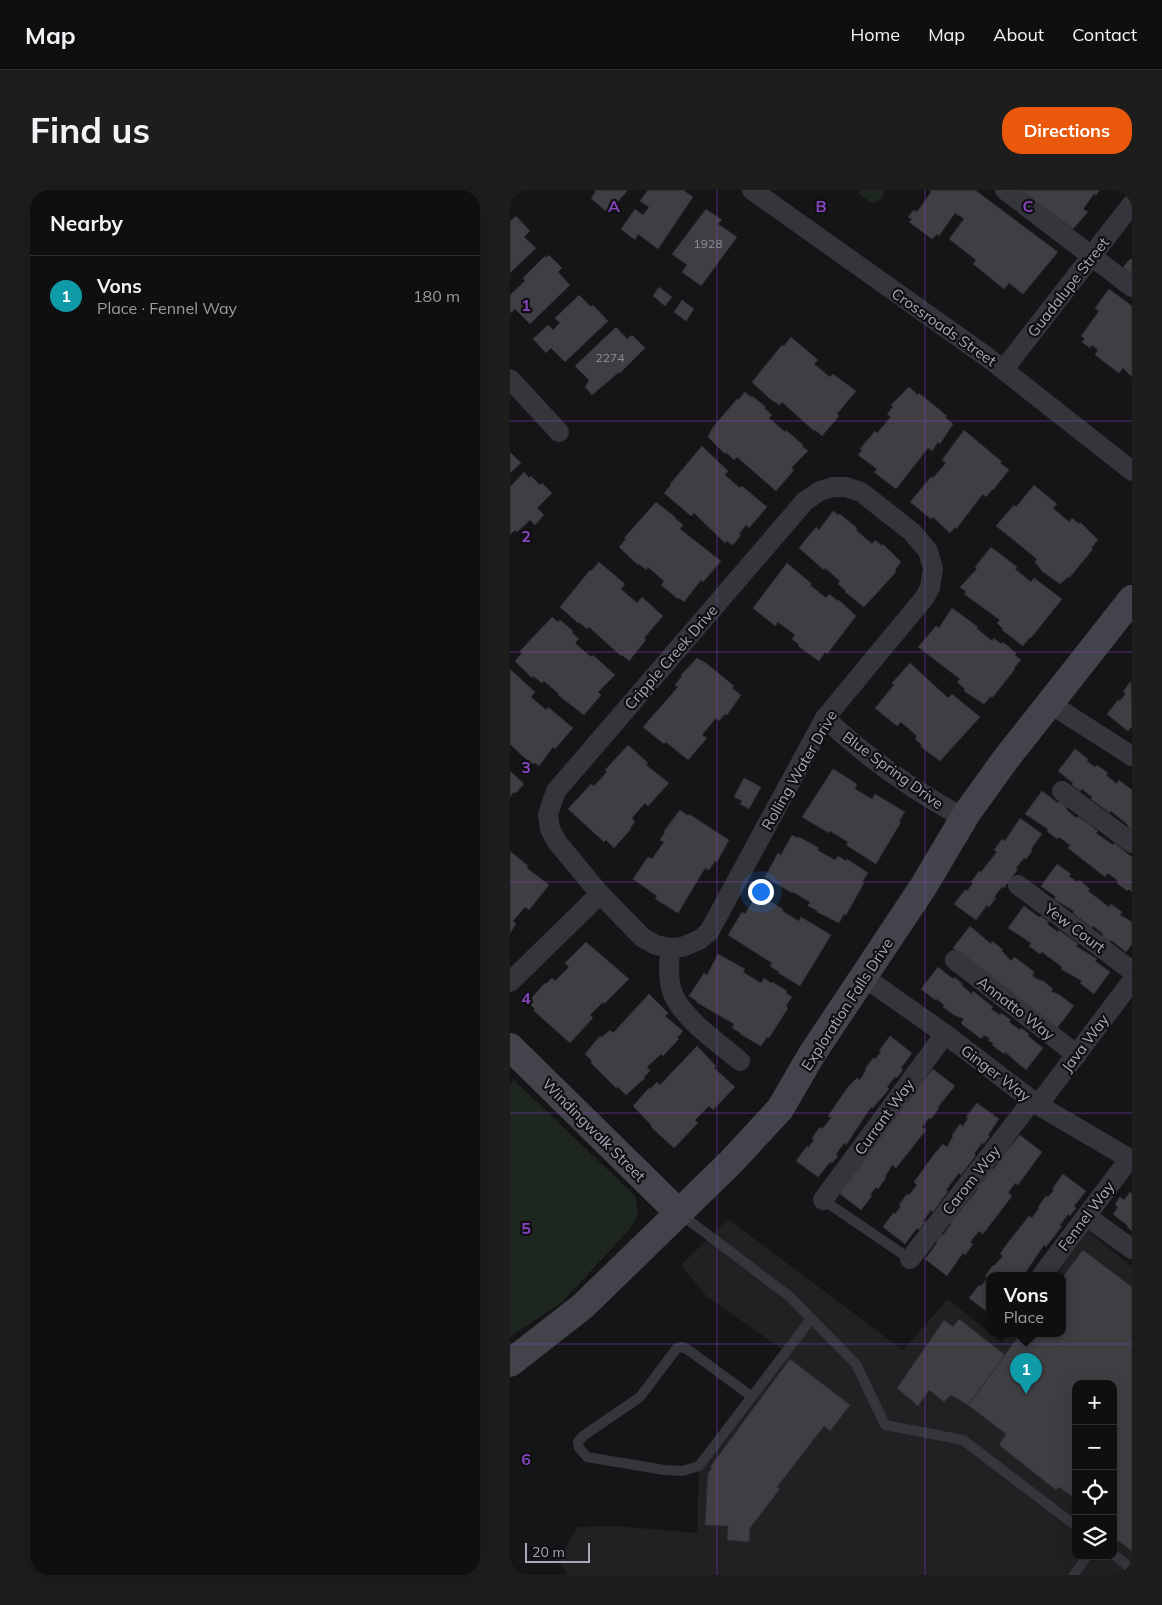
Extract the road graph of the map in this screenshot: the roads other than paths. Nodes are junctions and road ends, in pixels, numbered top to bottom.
1 (752, 190) edge
2 (1005, 190) edge
3 (1132, 204) edge
4 (1092, 256) junction
5 (1132, 287) edge
6 (1004, 370) junction
7 (510, 379) edge
8 (559, 432) dead end
9 (1132, 471) edge
10 (887, 512) joint
11 (1132, 599) edge
12 (1049, 703) junction
13 (825, 718) junction
14 (1132, 755) edge
15 (1062, 792) dead end
16 (964, 818) junction
17 (1132, 843) edge
18 (1018, 885) dead end
19 (600, 894) junction
20 (670, 948) junction
21 (955, 960) dead end
22 (1132, 971) edge
23 (864, 977) junction
24 (1132, 981) edge
25 (510, 982) edge
26 (945, 1034) junction
27 (510, 1047) edge
28 (1077, 1054) junction
29 (740, 1061) dead end
30 (1035, 1103) junction
31 (1131, 1159) edge
32 (823, 1200) joint
33 (679, 1213) junction
34 (1086, 1216) junction
35 (1132, 1249) edge
36 (910, 1259) joint
37 (1044, 1272) edge
38 (811, 1318) junction
39 (510, 1363) edge
40 (752, 1396) junction
41 (1072, 1523) edge
42 (1117, 1557) edge
43 (1084, 1560) edge
44 (1132, 1569) edge
45 (1074, 1575) edge

1 - 6 street, Crossroads Street
2 - 4 street
3 - 4 street, Guadalupe Street
4 - 5 street
4 - 6 street, Guadalupe Street
6 - 9 street, Crossroads Street
7 - 8 street
10 - 13 street, Rolling Water Drive
10 - 19 street, Cripple Creek Drive
11 - 12 street, Exploration Falls Drive
12 - 14 street
12 - 16 street, Exploration Falls Drive
13 - 16 street, Blue Spring Drive
13 - 20 street, Rolling Water Drive
15 - 17 street
16 - 23 street, Exploration Falls Drive
18 - 22 street, Yew Court
19 - 20 street
19 - 25 street
20 - 29 street
21 - 28 street, Annatto Way
23 - 26 street, Ginger Way
23 - 33 street, Exploration Falls Drive
24 - 28 street, Java Way
26 - 30 street, Ginger Way
26 - 32 street, Currant Way
27 - 33 street, Windingwalk Street
28 - 30 street, Java Way
30 - 31 street, Ginger Way
30 - 36 street, Carom Way
31 - 34 street, Fennel Way
32 - 36 lane
33 - 38 lane
33 - 39 street, Exploration Falls Drive
34 - 35 street
34 - 37 street, Fennel Way
38 - 40 lane
38 - 41 lane
40 - 40 lane
42 - 44 lane
43 - 45 lane

